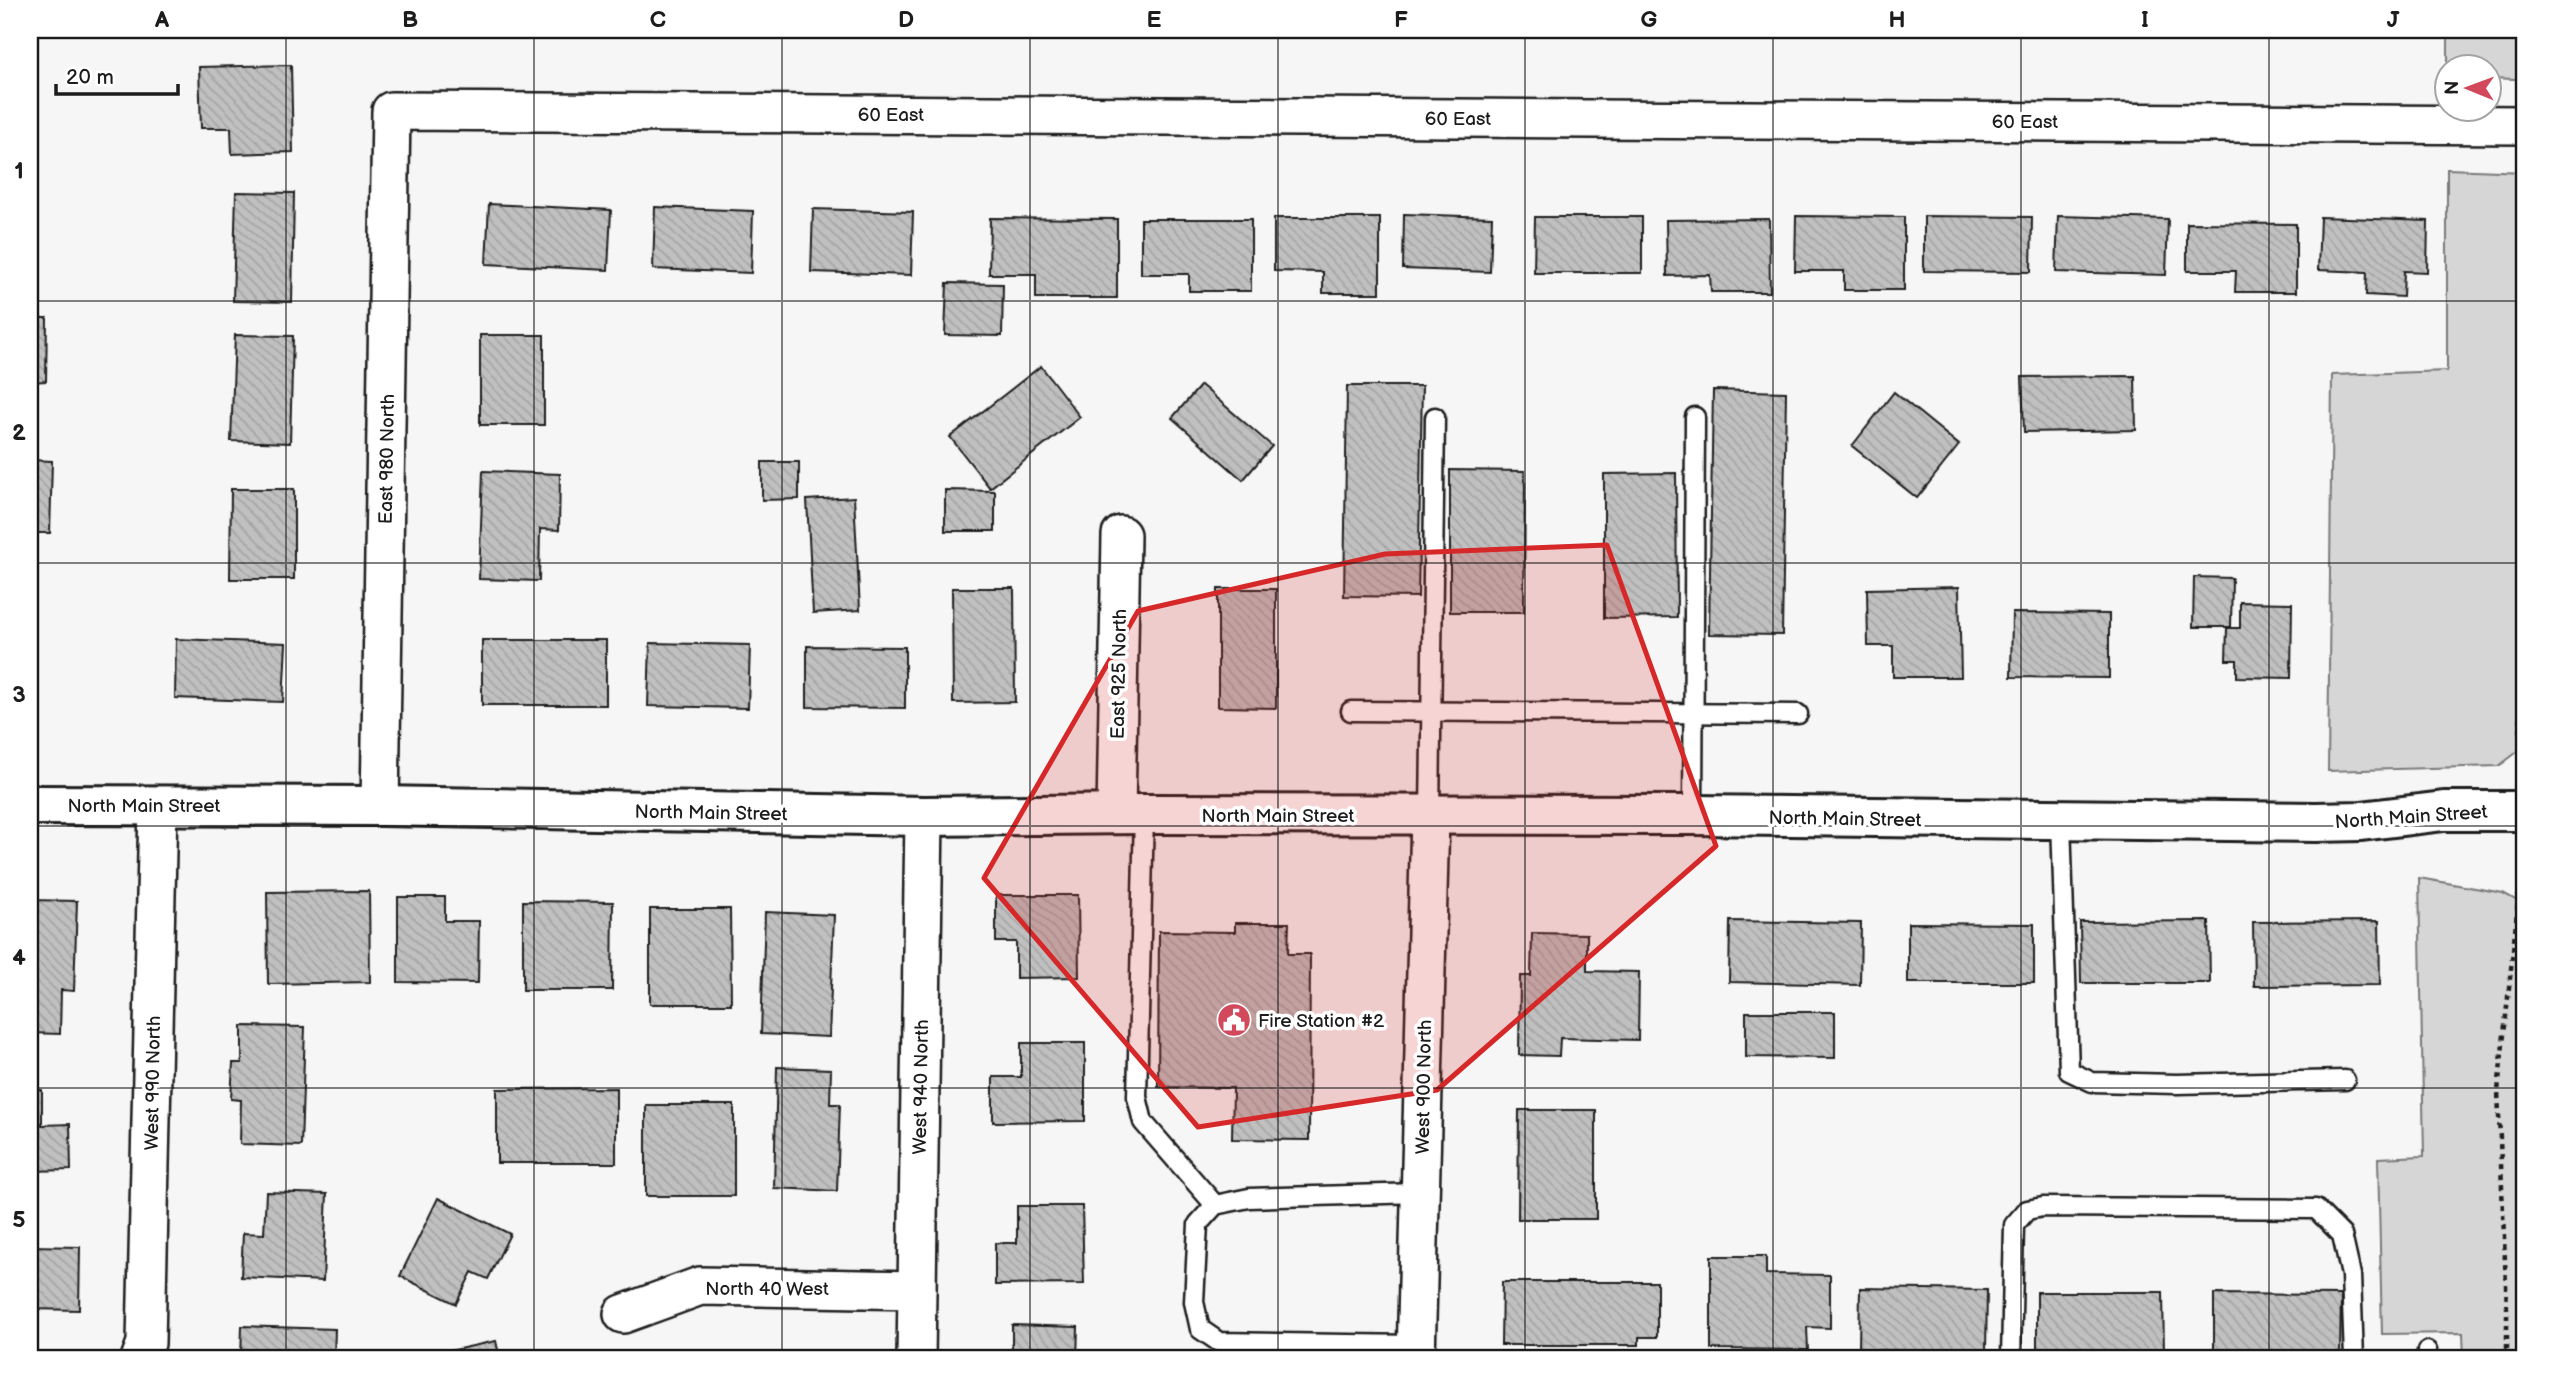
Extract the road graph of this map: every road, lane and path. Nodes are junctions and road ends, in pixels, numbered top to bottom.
1 (391, 111) joint
2 (2525, 125) edge
3 (2525, 387) edge
4 (1435, 417) dead end
5 (1695, 418) dead end
6 (1121, 535) dead end
7 (1351, 711) dead end
8 (1432, 712) junction
9 (1694, 714) junction
10 (1798, 714) dead end
11 (2525, 755) edge
12 (30, 805) edge
13 (158, 806) junction
14 (380, 806) junction
15 (2525, 811) edge
16 (1130, 814) junction
17 (924, 816) junction
18 (1430, 816) junction
19 (1693, 816) junction
20 (2061, 820) junction
21 (2525, 885) edge
22 (2344, 1080) dead end
23 (1420, 1193) junction
24 (1215, 1205) junction
25 (916, 1290) junction
26 (622, 1314) dead end
27 (1416, 1352) edge
28 (140, 1359) edge
29 (916, 1359) edge
30 (2011, 1359) edge
31 (2354, 1359) edge
32 (2507, 1359) edge

1 - 2 street, 60 East
1 - 14 street, East 980 North
3 - 11 path
4 - 8 lane
5 - 9 lane
6 - 16 street, East 925 North
7 - 8 lane
8 - 9 lane
8 - 18 lane
9 - 10 lane
9 - 19 lane
12 - 13 street, North Main Street
13 - 14 street, North Main Street
13 - 28 street, West 990 North
14 - 17 street, North Main Street
15 - 20 street, North Main Street
16 - 17 street, North Main Street
16 - 18 street, North Main Street
16 - 24 lane
17 - 25 street, West 940 North
18 - 19 street, North Main Street
18 - 23 street, West 900 North
19 - 20 street, North Main Street
20 - 22 lane
21 - 32 path
23 - 24 lane
23 - 27 street, West 900 North
24 - 27 lane
25 - 26 street, North 40 West
25 - 29 street, West 940 North
30 - 31 lane

